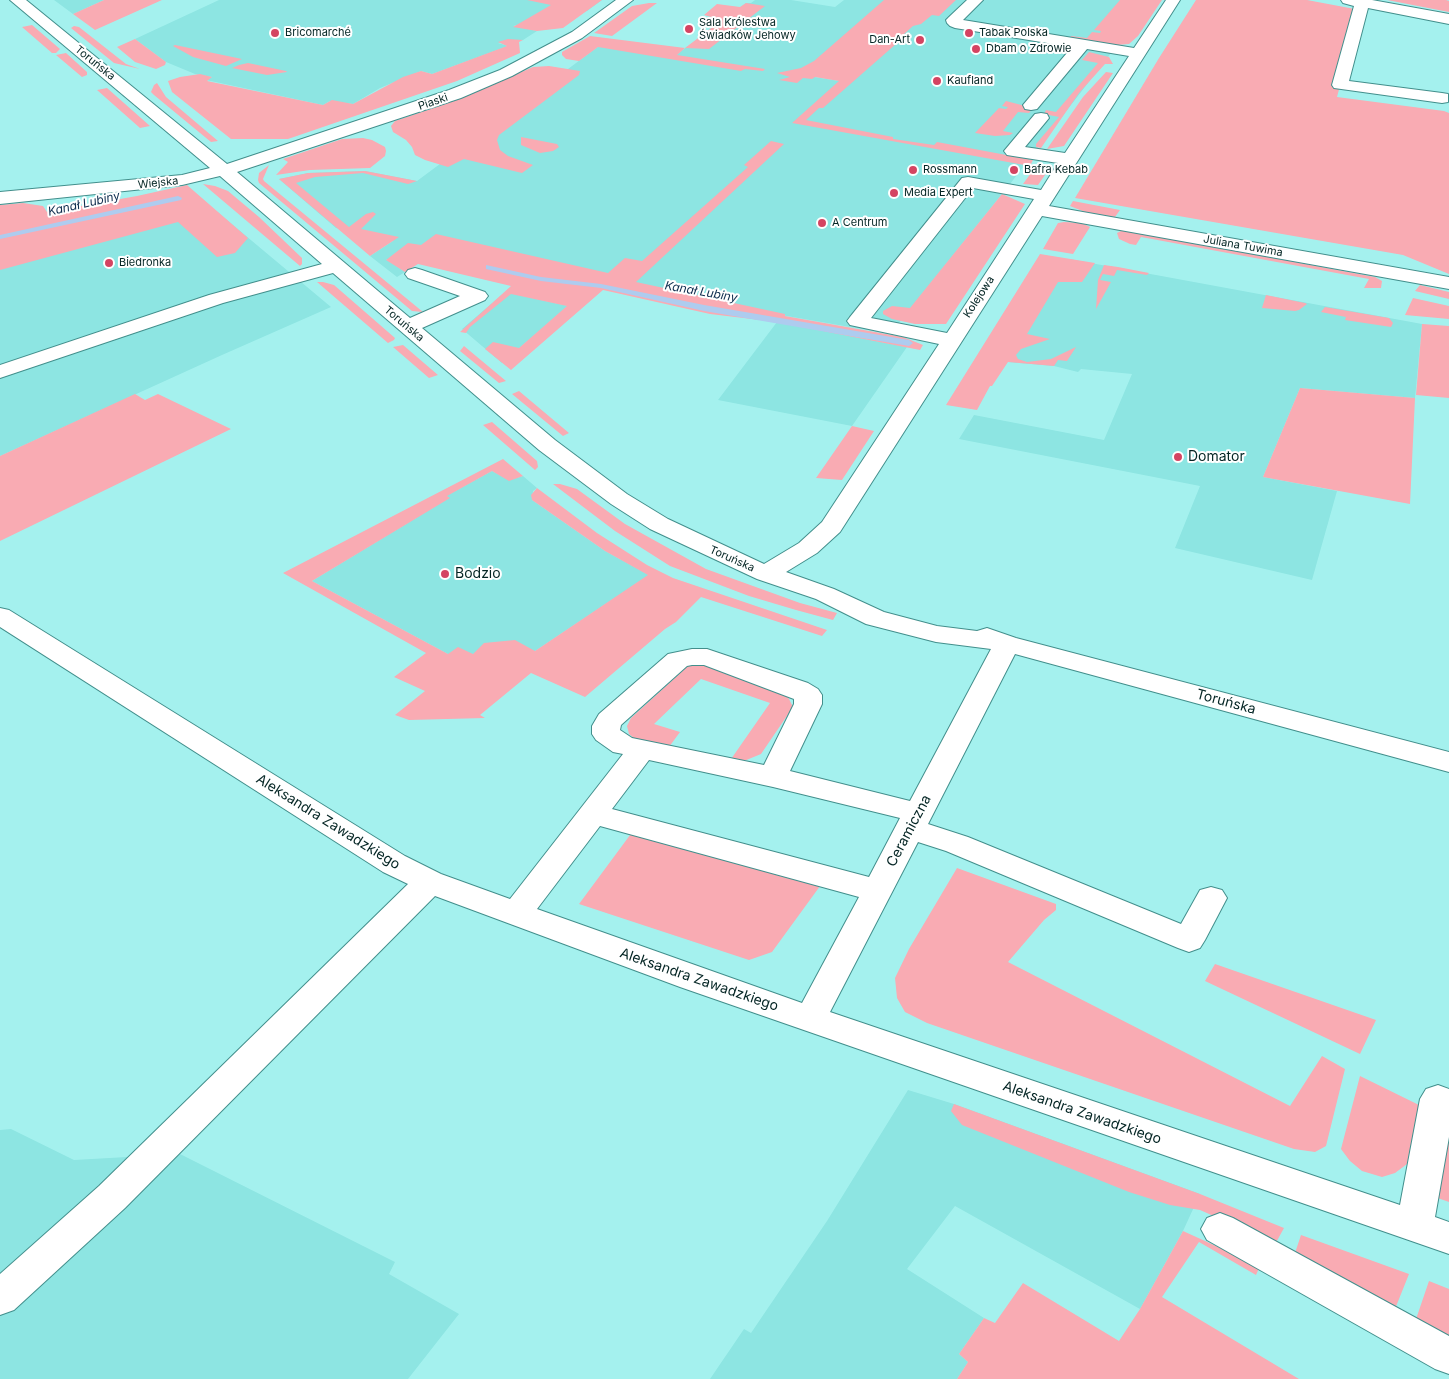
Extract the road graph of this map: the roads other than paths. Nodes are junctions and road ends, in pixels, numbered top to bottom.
1 (17, 0) edge
2 (626, 0) edge
3 (976, 0) edge
4 (1173, 0) edge
5 (1355, 1) edge
6 (1449, 19) edge
7 (1083, 44) junction
8 (1138, 53) junction
9 (1442, 98) dead end
10 (1069, 159) junction
11 (225, 171) junction
12 (0, 198) edge
13 (1041, 202) junction
14 (336, 266) junction
15 (414, 274) dead end
16 (1449, 283) edge
17 (408, 327) junction
18 (951, 340) junction
19 (0, 372) edge
20 (766, 574) junction
21 (0, 616) edge
22 (1005, 643) junction
23 (642, 748) junction
24 (1449, 762) edge
25 (774, 777) junction
26 (594, 814) junction
27 (914, 821) junction
28 (430, 882) junction
29 (878, 891) junction
30 (1211, 898) dead end
31 (516, 914) junction
32 (810, 1019) junction
33 (1449, 1103) edge
34 (1415, 1226) junction
35 (1220, 1229) dead end
36 (1449, 1238) edge
37 (0, 1298) edge
38 (1449, 1356) edge

1 - 11 street, Toruńska
2 - 11 street, Piaski
3 - 7 street
4 - 8 street, Kolejowa
5 - 6 street
5 - 9 street
7 - 8 street
7 - 10 street
8 - 10 street, Kolejowa
10 - 13 street, Kolejowa
11 - 12 street, Wiejska
11 - 14 street, Toruńska
13 - 16 street, Juliana Tuwima
13 - 18 street, Kolejowa
13 - 18 street, Juliana Tuwima
14 - 17 street, Toruńska
14 - 19 street
15 - 17 street
17 - 20 street, Toruńska
18 - 20 street, Kolejowa
20 - 22 street, Toruńska
21 - 28 street, Aleksandra Zawadzkiego
22 - 24 street, Toruńska
22 - 27 street, Ceramiczna
23 - 25 street
23 - 25 street
23 - 26 street
25 - 27 street
26 - 29 street
26 - 31 street
27 - 29 street, Ceramiczna
27 - 30 street
28 - 31 street, Aleksandra Zawadzkiego
28 - 37 street
29 - 32 street, Ceramiczna
31 - 32 street, Aleksandra Zawadzkiego
32 - 34 street, Aleksandra Zawadzkiego
33 - 34 street
34 - 36 street, Aleksandra Zawadzkiego
35 - 38 street

